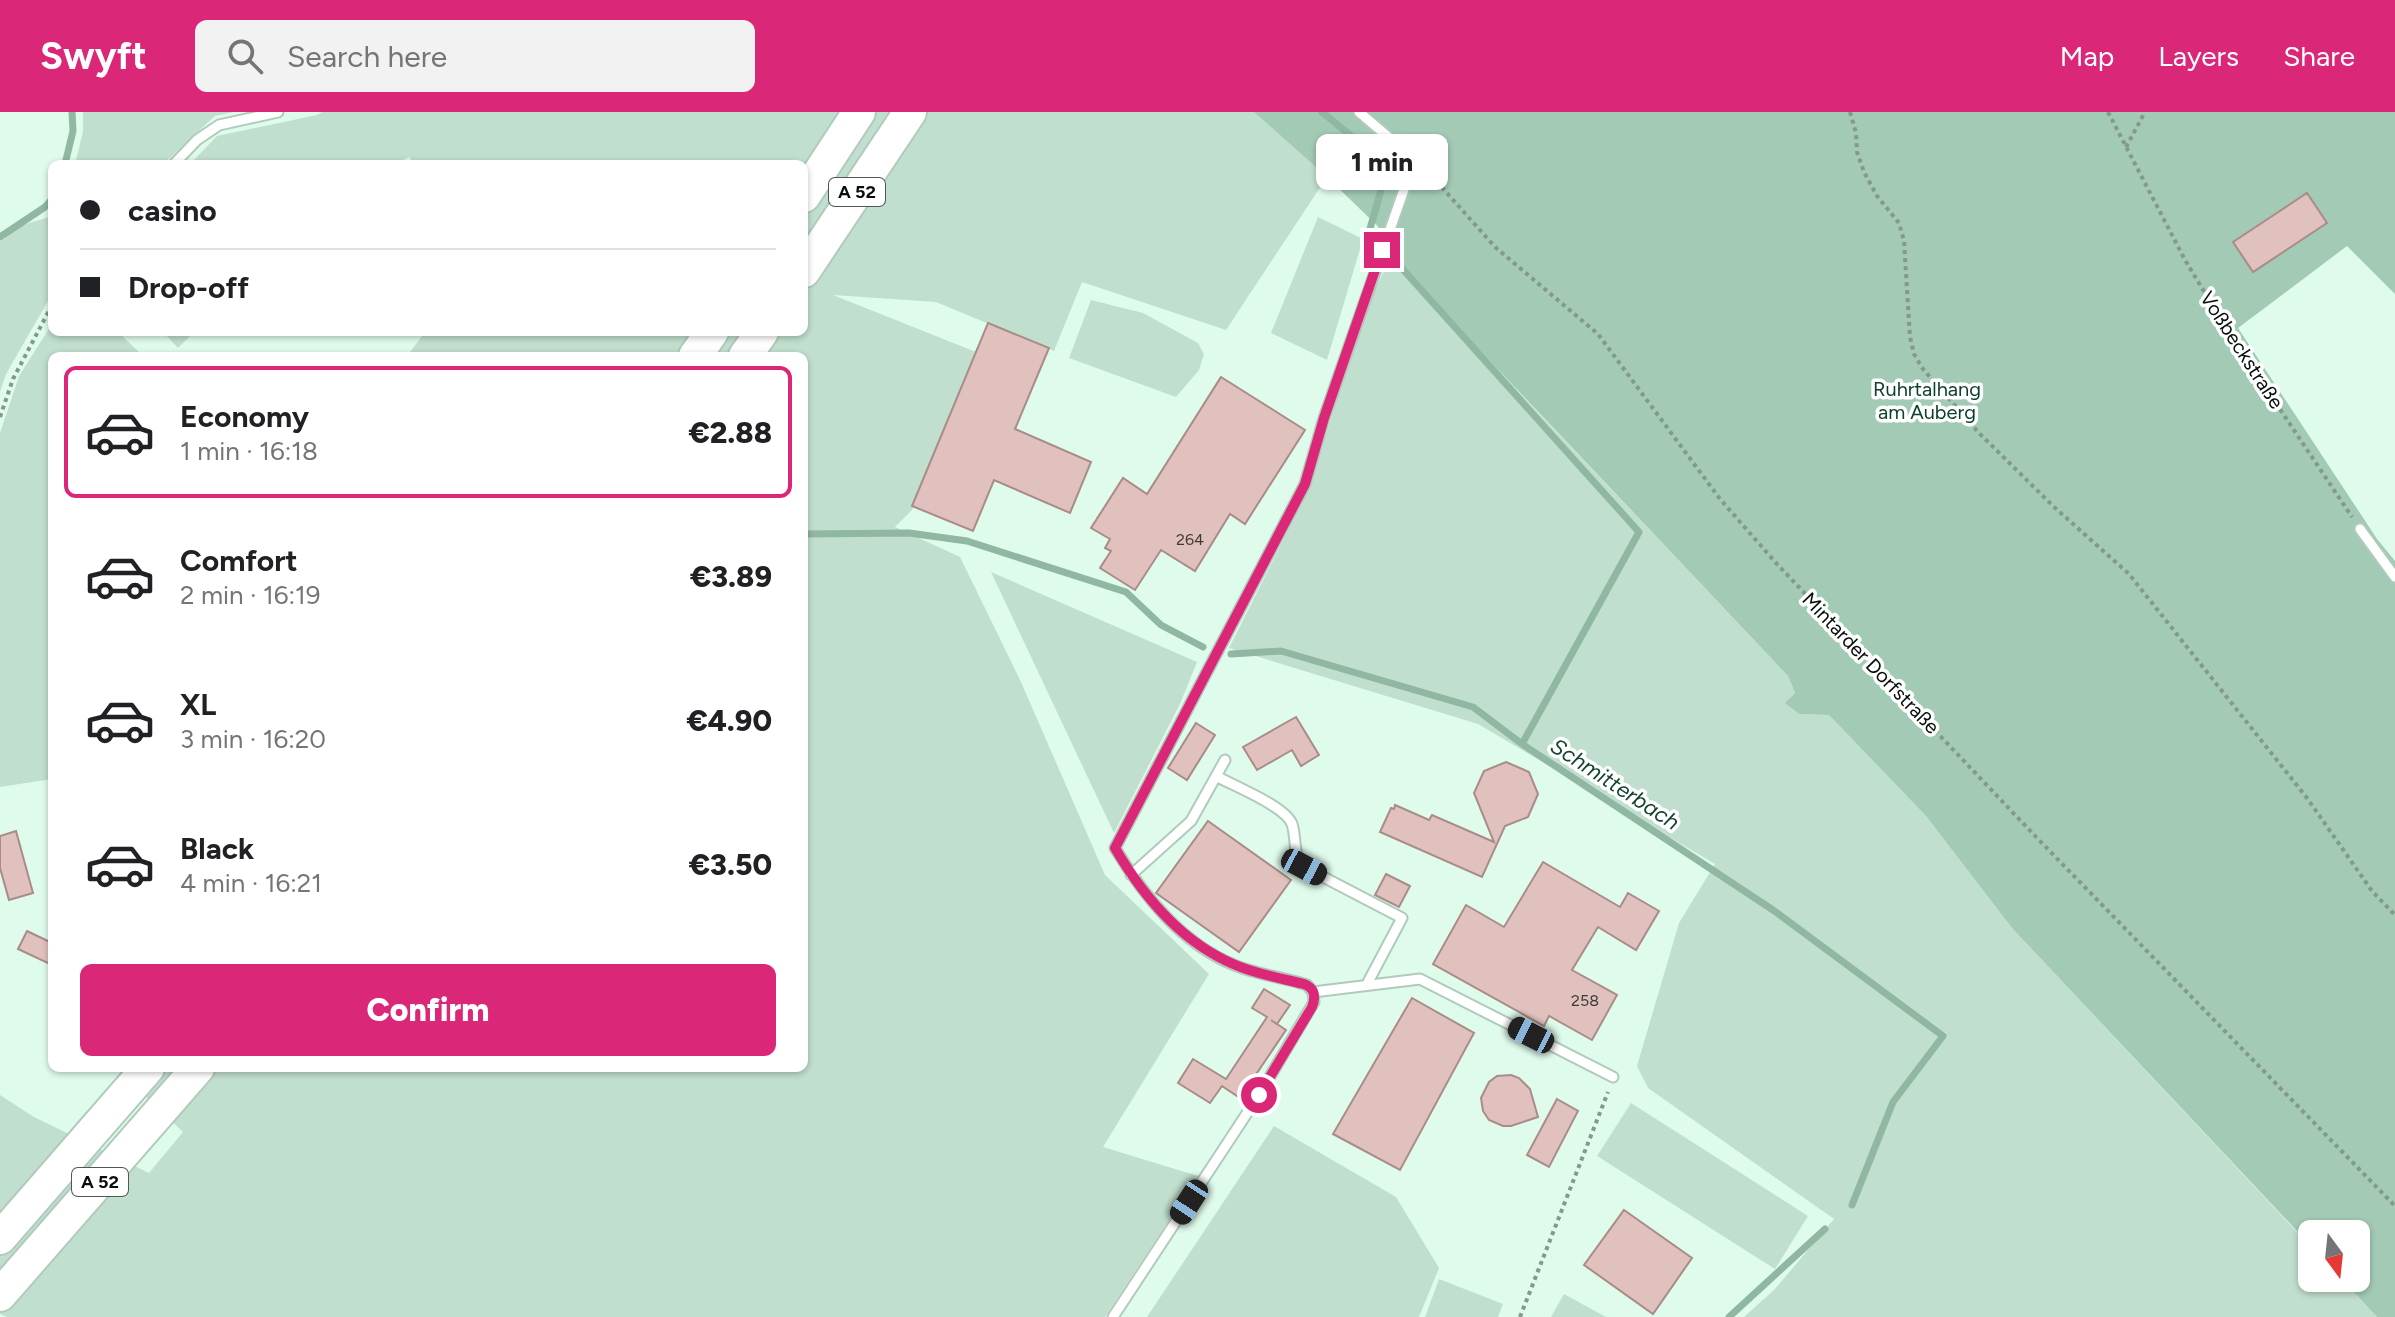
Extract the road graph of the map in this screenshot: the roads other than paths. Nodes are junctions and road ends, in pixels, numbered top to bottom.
1 (278, 112) edge
2 (859, 112) edge
3 (910, 112) edge
4 (1359, 112) edge
5 (178, 160) edge
6 (808, 190) edge
7 (808, 265) edge
8 (2360, 529) road end
9 (2395, 577) edge
10 (1225, 760) dead end
11 (1216, 776) junction
12 (1131, 875) junction
13 (1367, 984) junction
14 (1313, 992) junction
15 (145, 1072) edge
16 (195, 1072) edge
17 (1613, 1077) road end
18 (0, 1238) edge
19 (0, 1295) edge
20 (1113, 1317) edge

1 - 5 lane
2 - 6 highway, A 52
3 - 7 highway, A 52
4 - 12 lane
8 - 9 lane
10 - 11 lane
11 - 12 lane
11 - 13 lane
12 - 14 lane
13 - 14 lane
13 - 17 lane
14 - 20 lane
15 - 18 highway, A 52
16 - 19 highway, A 52

